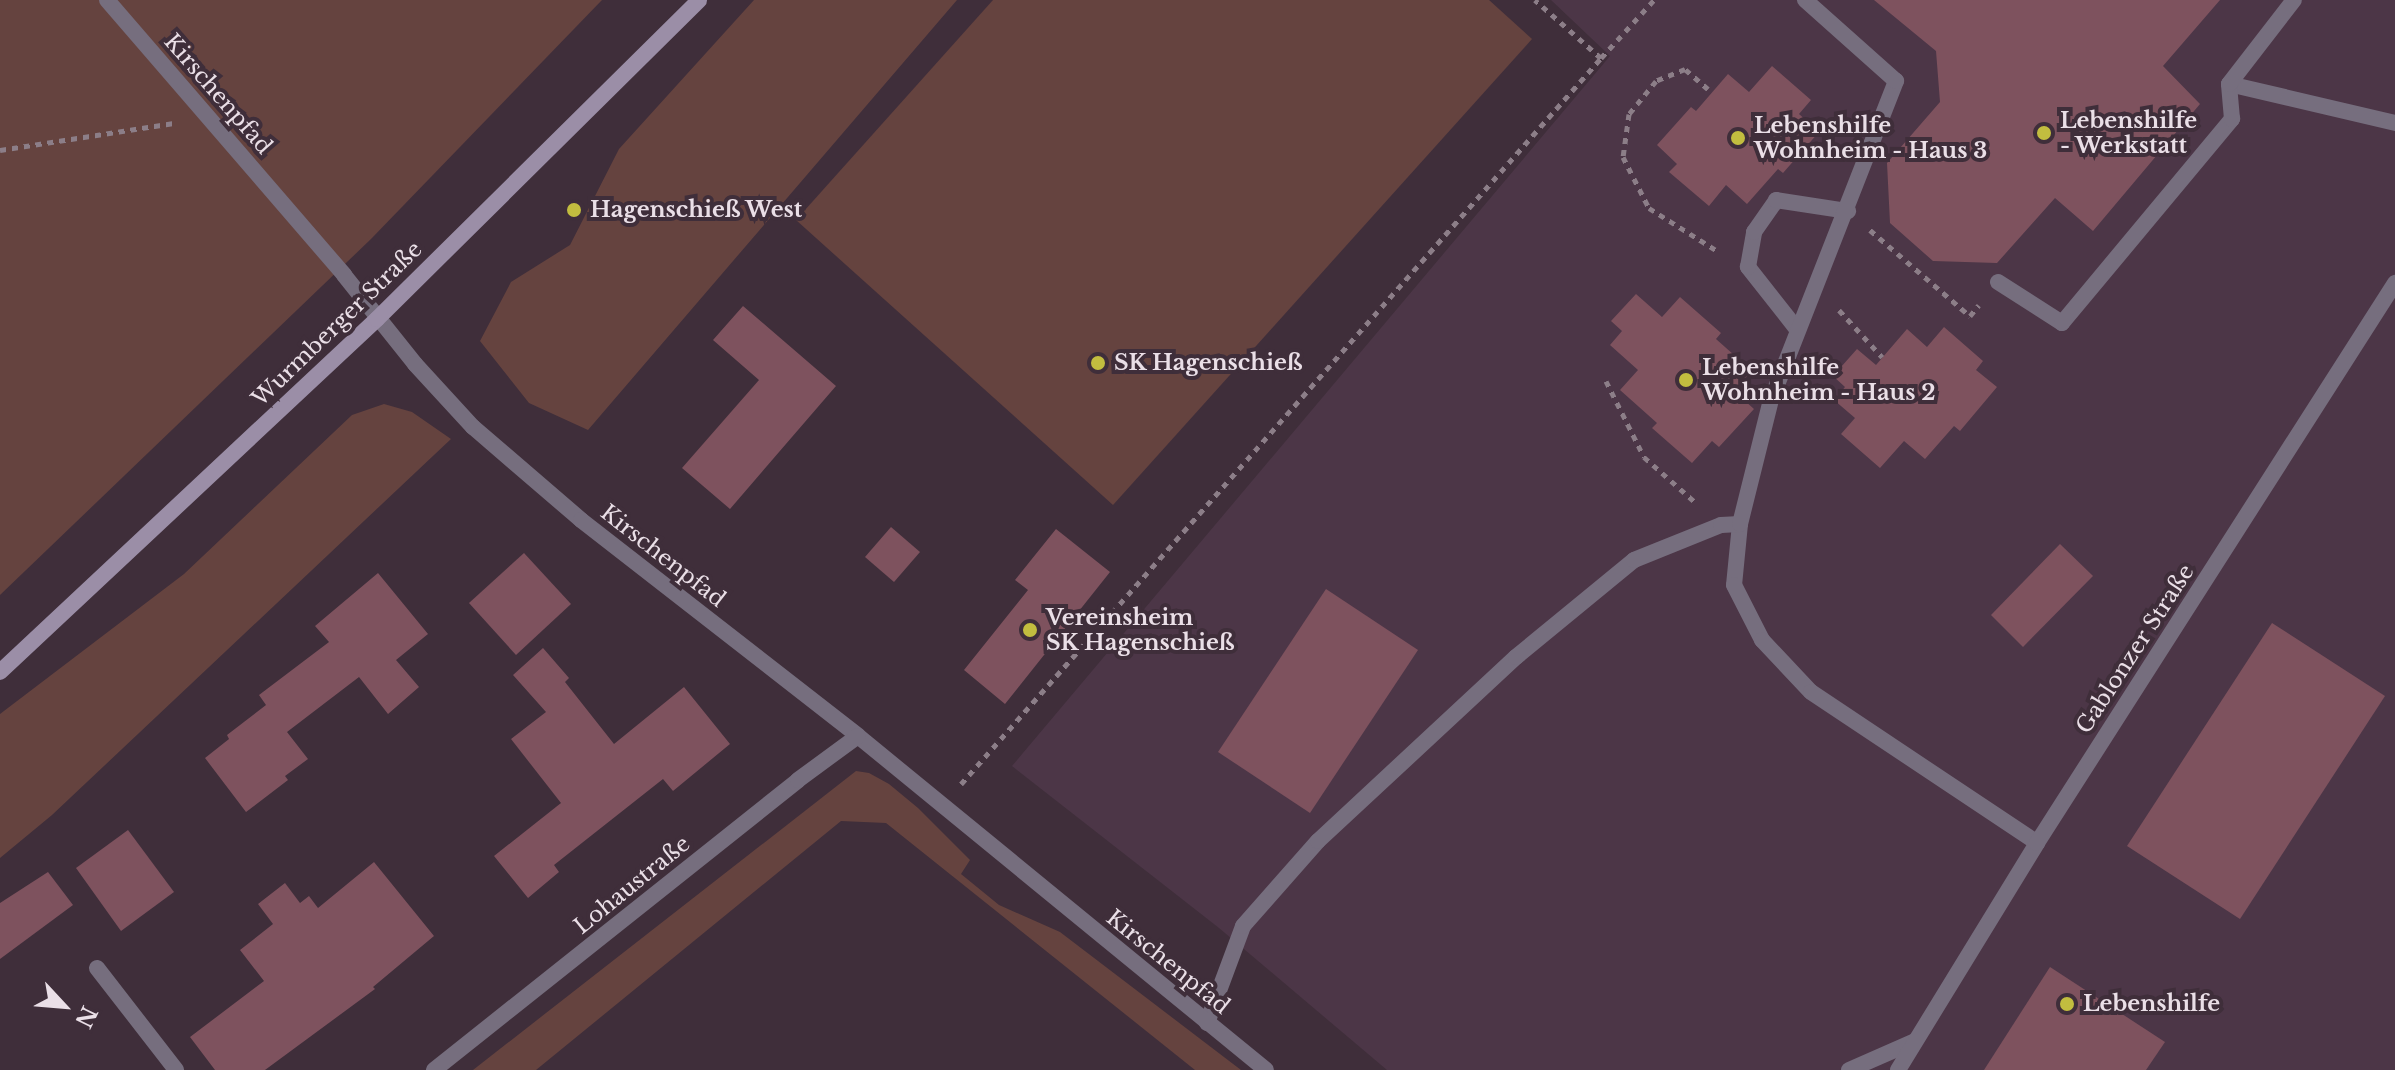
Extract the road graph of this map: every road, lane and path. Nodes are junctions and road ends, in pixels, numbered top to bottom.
1 (107, 0) edge
2 (699, 0) edge
3 (1535, 0) edge
4 (1654, 0) edge
5 (1805, 0) edge
6 (2294, 0) edge
7 (1601, 58) junction
8 (2229, 84) junction
9 (1708, 89) dead end
10 (210, 117) junction
11 (2395, 123) edge
12 (0, 150) edge
13 (1848, 211) junction
14 (1748, 267) junction
15 (1998, 282) joint
16 (1814, 283) junction
17 (2395, 283) edge
18 (377, 319) junction
19 (1796, 328) junction
20 (1882, 357) dead end
21 (1606, 381) dead end
22 (1740, 524) junction
23 (1721, 525) junction
24 (0, 672) edge
25 (858, 736) junction
26 (942, 806) junction
27 (2037, 843) junction
28 (97, 968) dead end
29 (1207, 1023) junction
30 (1917, 1040) junction
31 (176, 1070) edge
32 (434, 1070) edge
33 (1266, 1070) edge
34 (1849, 1070) edge
35 (1898, 1070) edge

1 - 10 street, Kirschenpfad
2 - 18 main road, Wurmberger Straße
3 - 7 path
4 - 7 path
5 - 13 street
6 - 8 street
7 - 26 path
8 - 11 street
8 - 15 street
9 - 14 path
10 - 12 path
10 - 18 street, Kirschenpfad
13 - 14 street
13 - 15 path
13 - 16 street
14 - 19 street
16 - 19 street
16 - 20 path
17 - 27 street, Gablonzer Straße
18 - 24 main road, Wurmberger Straße
18 - 25 street, Kirschenpfad
19 - 22 street
21 - 23 path
22 - 23 street
22 - 27 street
23 - 29 street
25 - 26 street, Kirschenpfad
25 - 32 street, Lohaustraße
26 - 29 street, Kirschenpfad
27 - 30 street, Gablonzer Straße
28 - 31 street
29 - 33 street, Kirschenpfad
30 - 34 street
30 - 35 street, Gablonzer Straße

